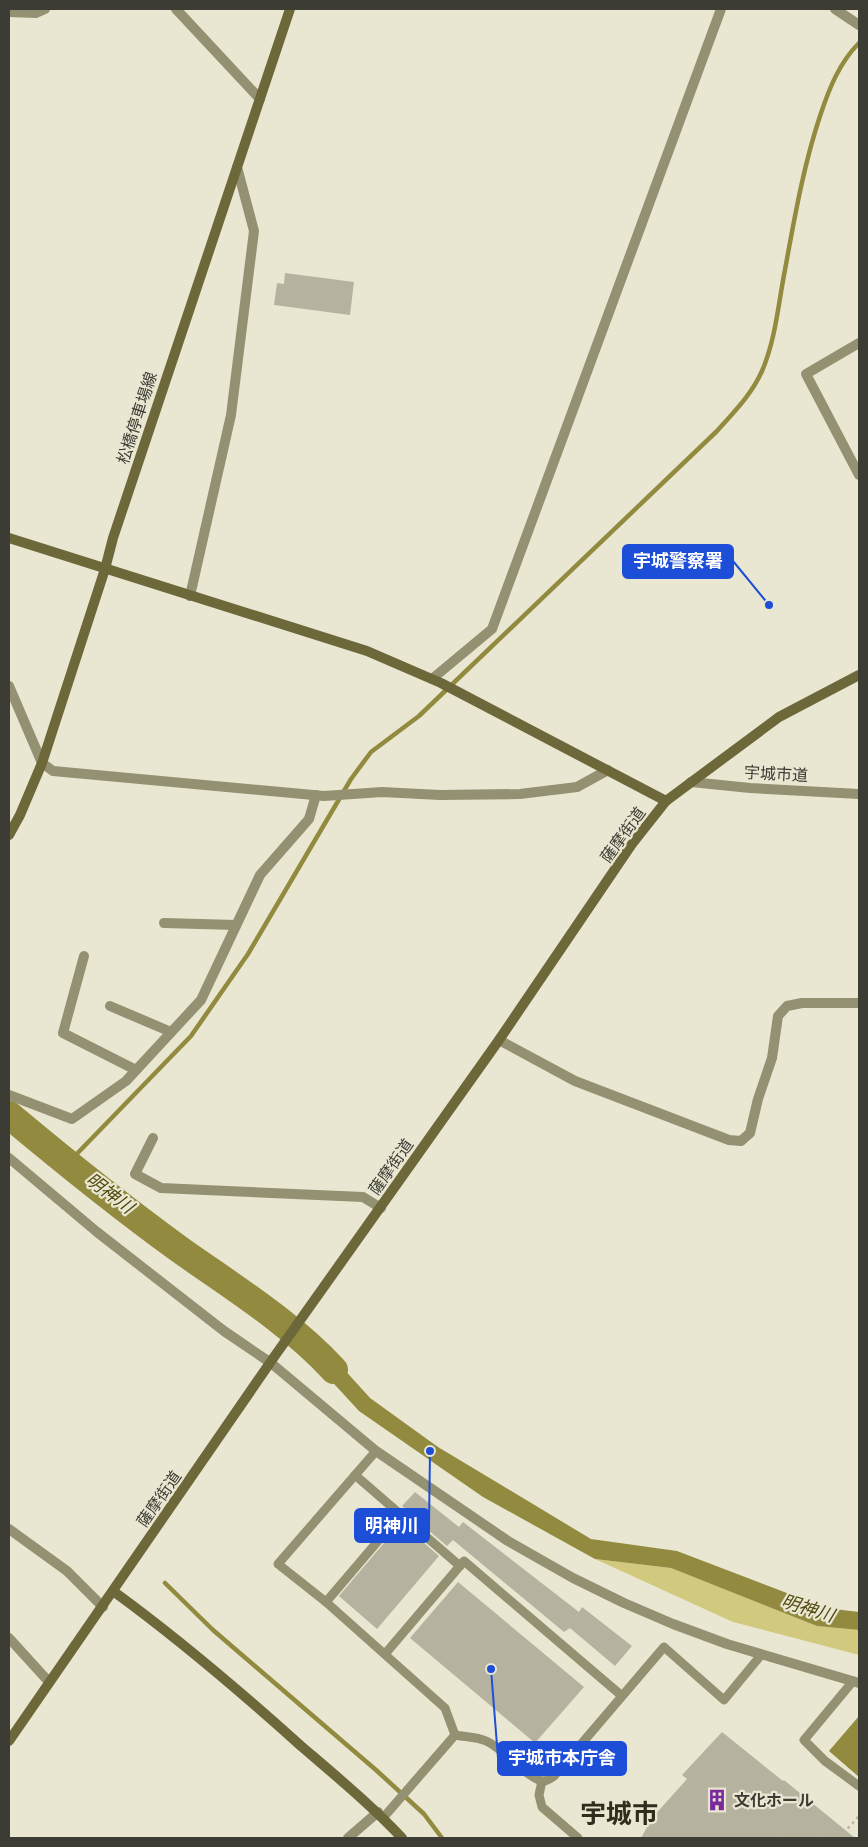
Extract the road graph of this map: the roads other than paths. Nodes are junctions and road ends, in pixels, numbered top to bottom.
1 (45, 9) edge
2 (176, 9) edge
3 (290, 9) edge
4 (722, 9) edge
5 (838, 9) edge
6 (9, 12) edge
7 (859, 25) edge
8 (260, 99) junction
9 (237, 167) junction
10 (859, 343) edge
11 (859, 475) edge
12 (9, 538) edge
13 (105, 569) junction
14 (190, 596) junction
15 (859, 675) edge
16 (436, 681) junction
17 (9, 686) edge
18 (42, 763) junction
19 (608, 770) junction
20 (691, 782) junction
21 (859, 794) edge
22 (320, 795) junction
23 (666, 801) junction
24 (9, 835) edge
25 (164, 923) dead end
26 (236, 925) junction
27 (84, 956) dead end
28 (859, 1003) edge
29 (110, 1006) dead end
30 (171, 1032) junction
31 (499, 1040) junction
32 (136, 1070) junction
33 (9, 1095) edge
34 (153, 1138) dead end
35 (9, 1158) edge
36 (381, 1208) junction
37 (272, 1360) junction
38 (376, 1451) junction
39 (355, 1475) junction
40 (401, 1514) junction
41 (9, 1529) edge
42 (460, 1566) junction
43 (113, 1591) junction
44 (326, 1602) junction
45 (103, 1607) junction
46 (9, 1638) edge
47 (385, 1654) junction
48 (761, 1655) junction
49 (49, 1682) junction
50 (856, 1682) edge
51 (622, 1696) junction
52 (455, 1735) junction
53 (9, 1741) edge
54 (542, 1781) junction
55 (859, 1786) edge
56 (380, 1815) junction
57 (348, 1838) edge
58 (402, 1838) edge
59 (578, 1838) edge

1 - 6 street
2 - 8 street
3 - 8 street, 松橋停車場線
4 - 16 street
5 - 7 street
8 - 9 street, 松橋停車場線
9 - 13 street, 松橋停車場線
9 - 14 street
10 - 11 street
12 - 13 street
13 - 14 street
13 - 18 street, 松橋停車場線
14 - 16 street
15 - 20 street, 薩摩街道
16 - 19 street
17 - 18 street
18 - 22 street
18 - 24 street, 松橋停車場線
19 - 22 street
19 - 23 street
20 - 21 street, 宇城市道
20 - 23 street, 薩摩街道
22 - 26 street
23 - 31 street, 薩摩街道
25 - 26 street
26 - 30 street
27 - 32 street
28 - 31 street
29 - 30 street
30 - 32 street
31 - 36 street, 薩摩街道
32 - 33 street
34 - 36 street
35 - 37 street
36 - 37 street, 薩摩街道
37 - 38 street
37 - 43 street, 薩摩街道
38 - 39 lane
38 - 48 street
39 - 40 lane
39 - 44 lane
40 - 42 lane
40 - 44 lane
41 - 45 street
42 - 47 lane
42 - 51 lane
43 - 45 street, 薩摩街道
43 - 56 street
44 - 47 lane
45 - 49 street, 薩摩街道
46 - 49 street
47 - 52 lane
48 - 50 street
48 - 51 lane
49 - 53 street, 薩摩街道
50 - 55 lane
51 - 54 lane
52 - 54 lane
52 - 56 lane
54 - 59 lane
56 - 57 street
56 - 58 street

